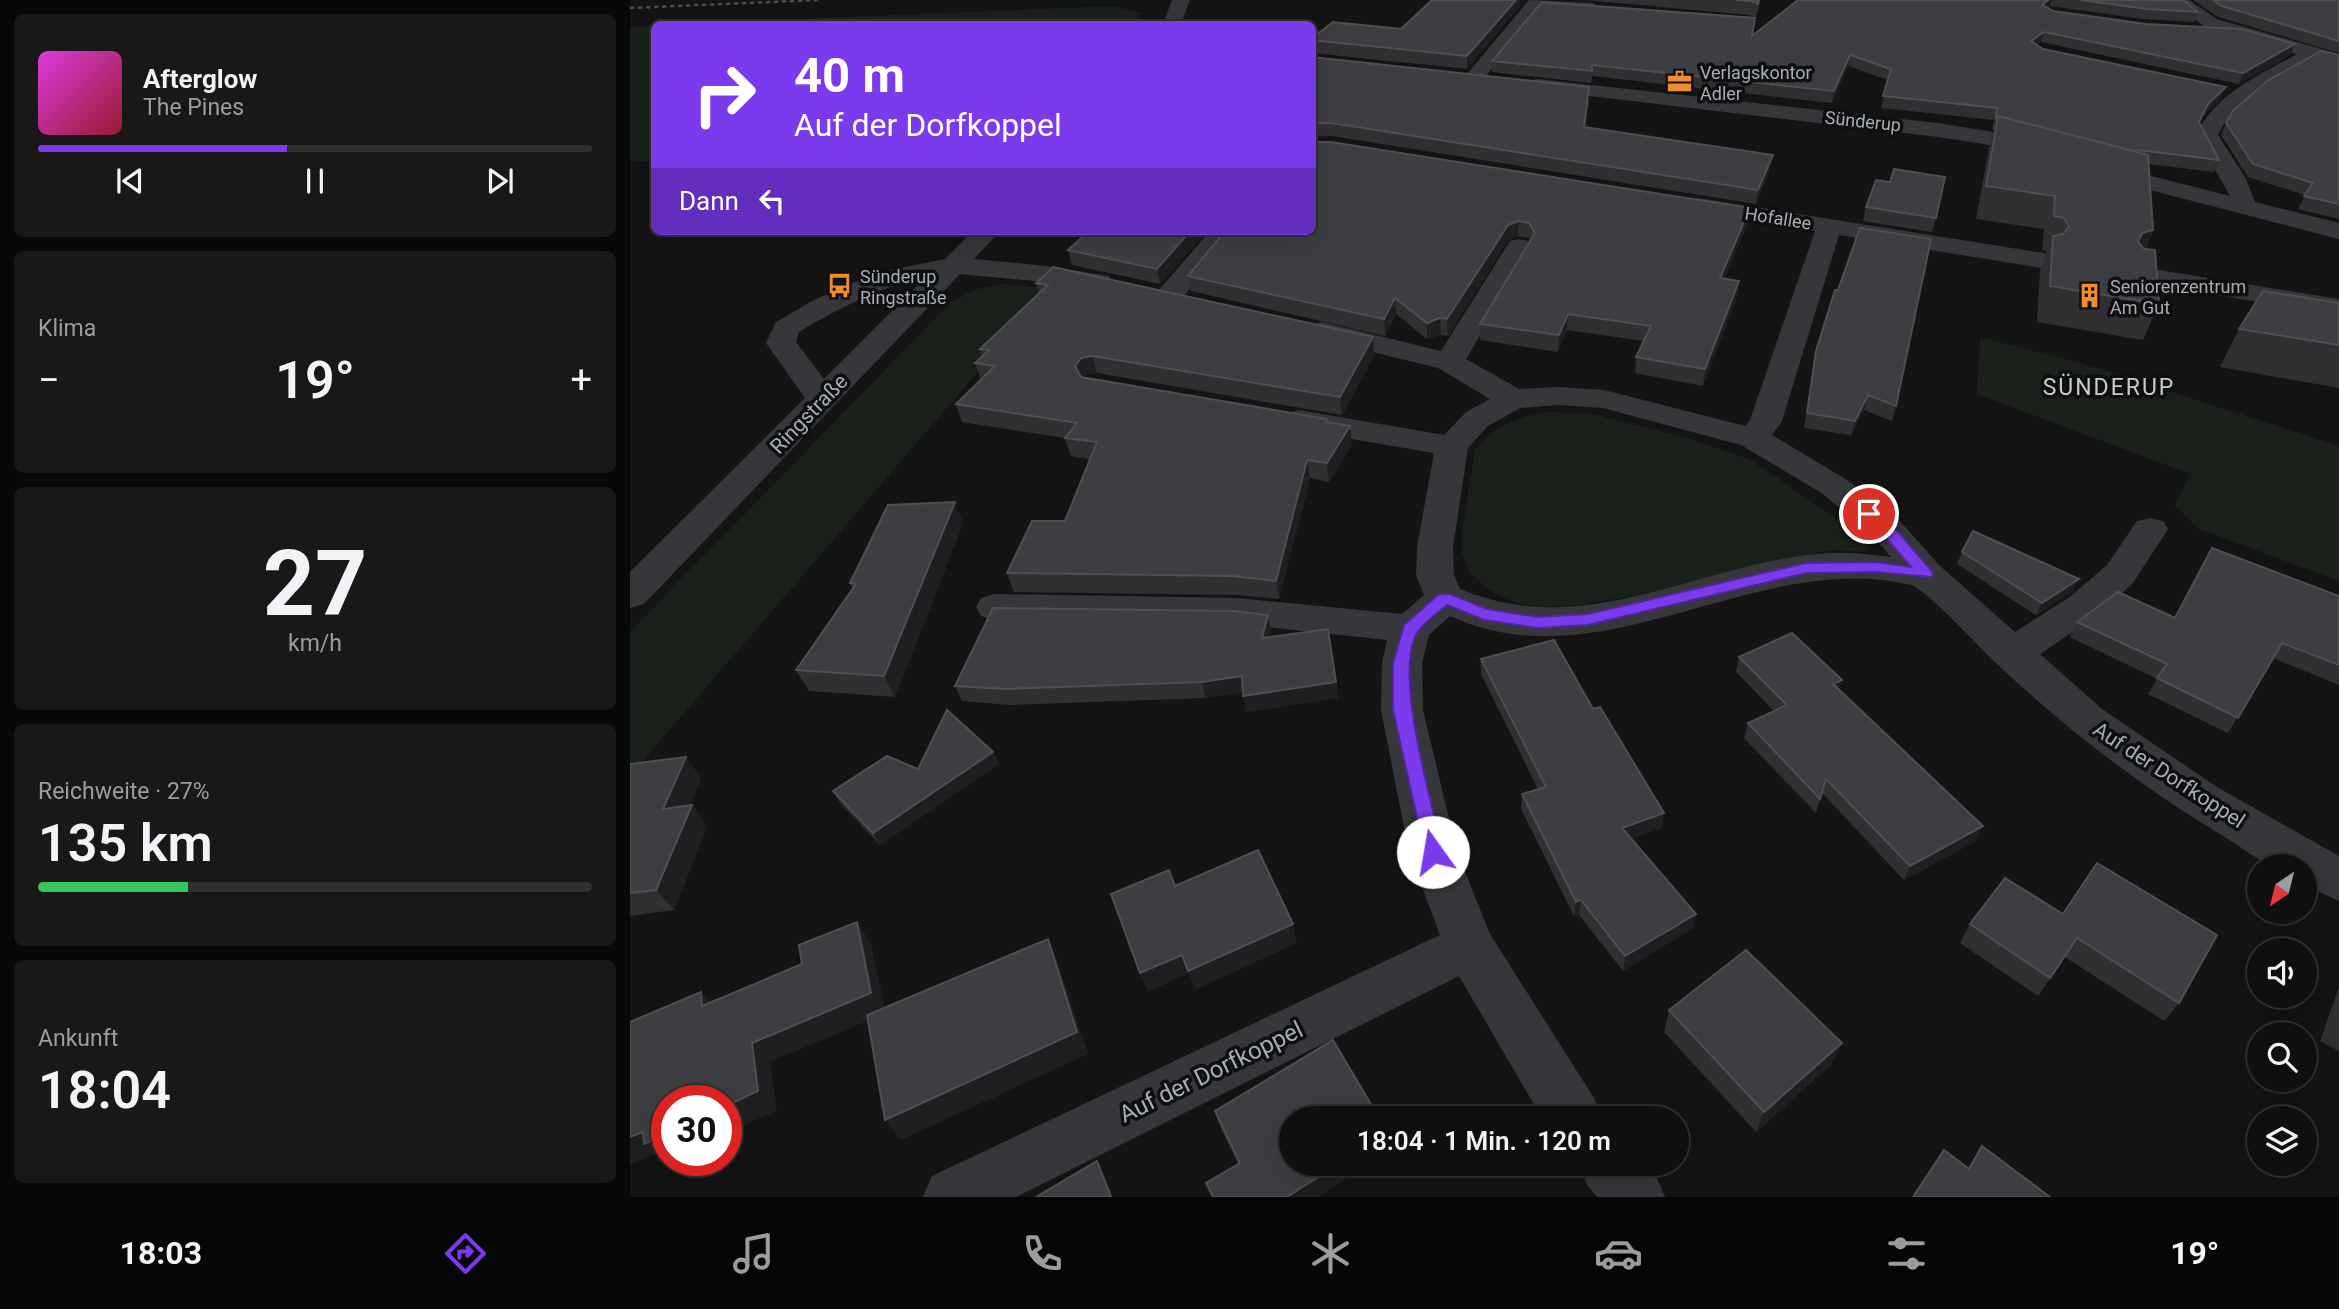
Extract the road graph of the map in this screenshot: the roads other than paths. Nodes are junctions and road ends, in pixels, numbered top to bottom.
1 (1181, 0) edge
2 (2178, 0) edge
3 (1616, 10) edge
4 (1173, 21) edge
5 (2191, 30) edge
6 (2235, 32) junction
7 (2313, 53) junction
8 (2339, 60) edge
9 (2218, 88) edge
10 (2243, 94) junction
11 (1679, 202) edge
12 (2244, 207) junction
13 (1829, 226) junction
14 (2339, 231) edge
15 (983, 235) edge
16 (1220, 235) edge
17 (1519, 247) dead end
18 (2041, 260) dead end
19 (952, 266) junction
20 (2140, 275) edge
21 (2339, 307) edge
22 (1290, 324) edge
23 (1449, 362) junction
24 (1513, 399) junction
25 (822, 401) junction
26 (1275, 416) edge
27 (1753, 438) junction
28 (1452, 446) junction
29 (2150, 529) dead end
30 (1926, 574) junction
31 (630, 596) edge
32 (1445, 598) junction
33 (995, 607) edge
34 (1410, 629) junction
35 (2011, 654) junction
36 (2339, 880) edge
37 (1469, 946) junction
38 (1567, 1106) edge
39 (1618, 1176) edge
40 (953, 1197) edge
41 (1635, 1197) edge

1 - 4 street
2 - 6 street
3 - 12 street, Sünderup
5 - 6 street
6 - 7 street
7 - 8 street
7 - 10 street
9 - 10 street
10 - 12 street
11 - 13 street, Hofallee
12 - 14 street, Sünderup
13 - 18 street, Hofallee
13 - 27 street, Hofallee
15 - 19 street, Ringstraße
16 - 19 street
17 - 23 street
19 - 25 street, Ringstraße
19 - 25 street
20 - 21 street
22 - 23 street
23 - 24 street
24 - 27 street, Auf der Dorfkoppel
24 - 28 street, Auf der Dorfkoppel
25 - 31 street, Ringstraße
26 - 28 street
27 - 30 street, Auf der Dorfkoppel
28 - 32 street
29 - 35 street
30 - 32 street
30 - 35 street, Auf der Dorfkoppel
32 - 34 street
33 - 34 street
34 - 37 street
35 - 36 street, Auf der Dorfkoppel
37 - 38 street
37 - 40 street, Auf der Dorfkoppel
39 - 41 street

